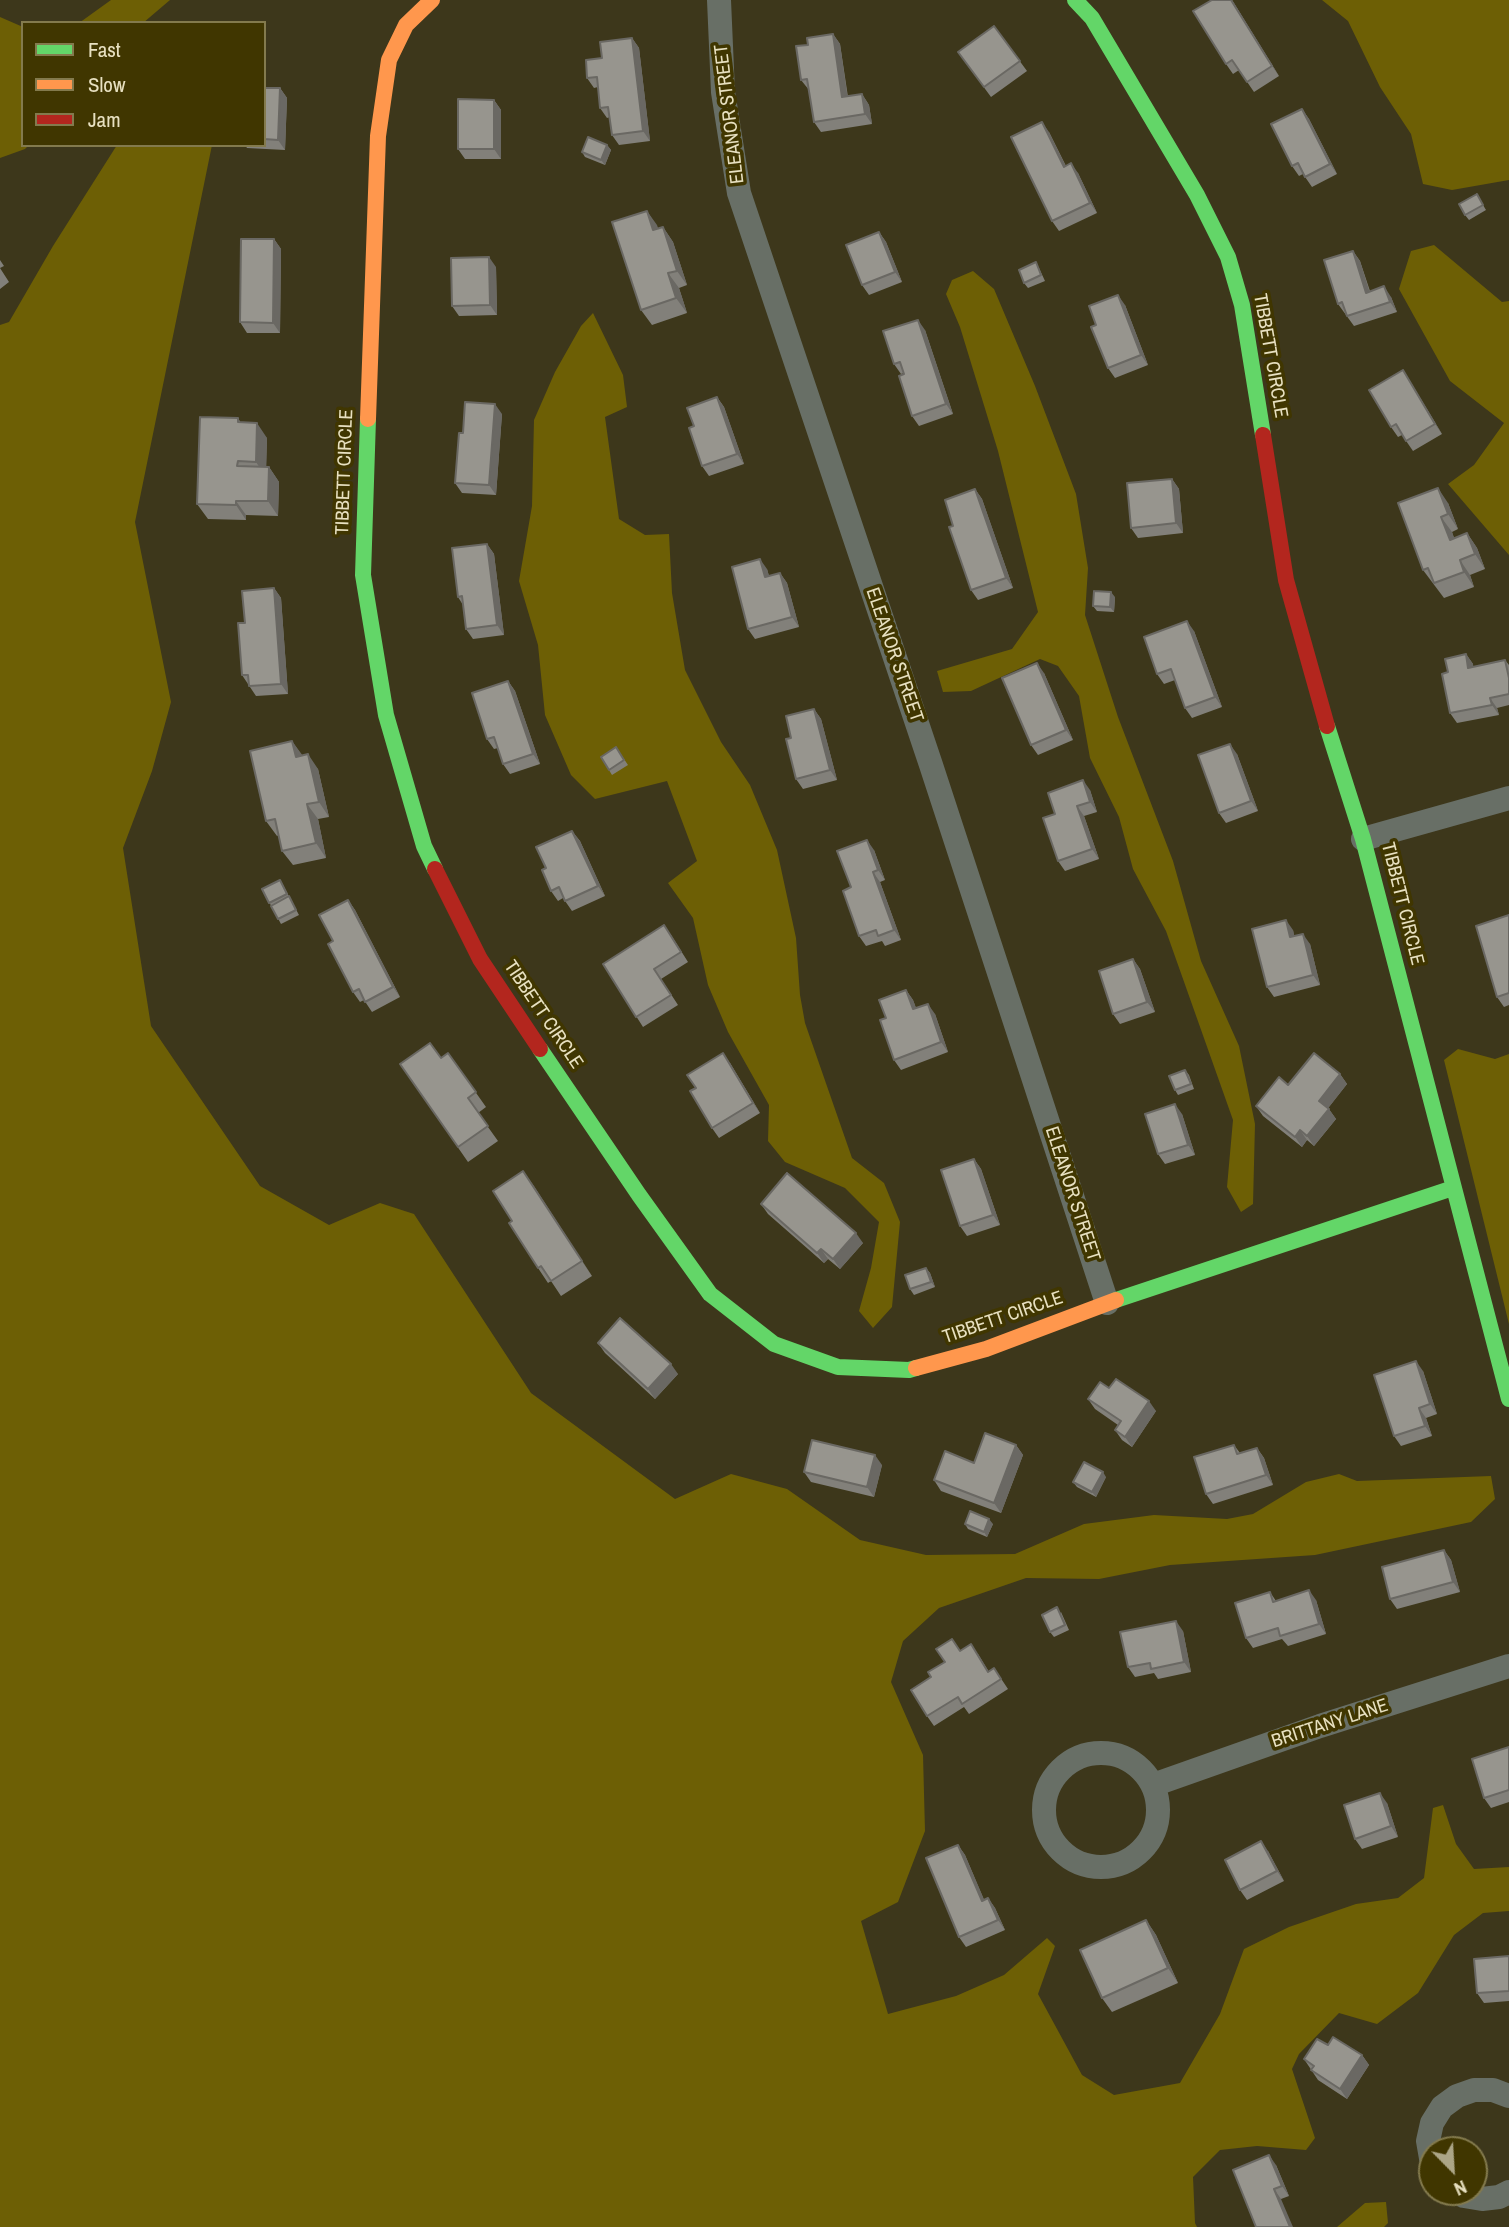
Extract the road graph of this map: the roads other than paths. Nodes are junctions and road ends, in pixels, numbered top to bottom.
1 (432, 0) edge
2 (719, 0) edge
3 (1075, 0) edge
4 (1509, 798) edge
5 (1363, 839) junction
6 (1453, 1188) junction
7 (1108, 1303) junction
8 (1509, 1399) edge
9 (1509, 1666) edge
10 (1153, 1785) junction
11 (1509, 2096) edge
12 (1429, 2136) edge
13 (1509, 2192) edge
14 (1488, 2198) edge

1 - 7 street, TIBBETT CIRCLE
2 - 7 street, ELEANOR STREET
3 - 5 street, TIBBETT CIRCLE
4 - 5 street
5 - 6 street, TIBBETT CIRCLE
6 - 7 street, TIBBETT CIRCLE
6 - 8 street
9 - 10 street, BRITTANY LANE
10 - 10 street
11 - 12 street
13 - 14 street

